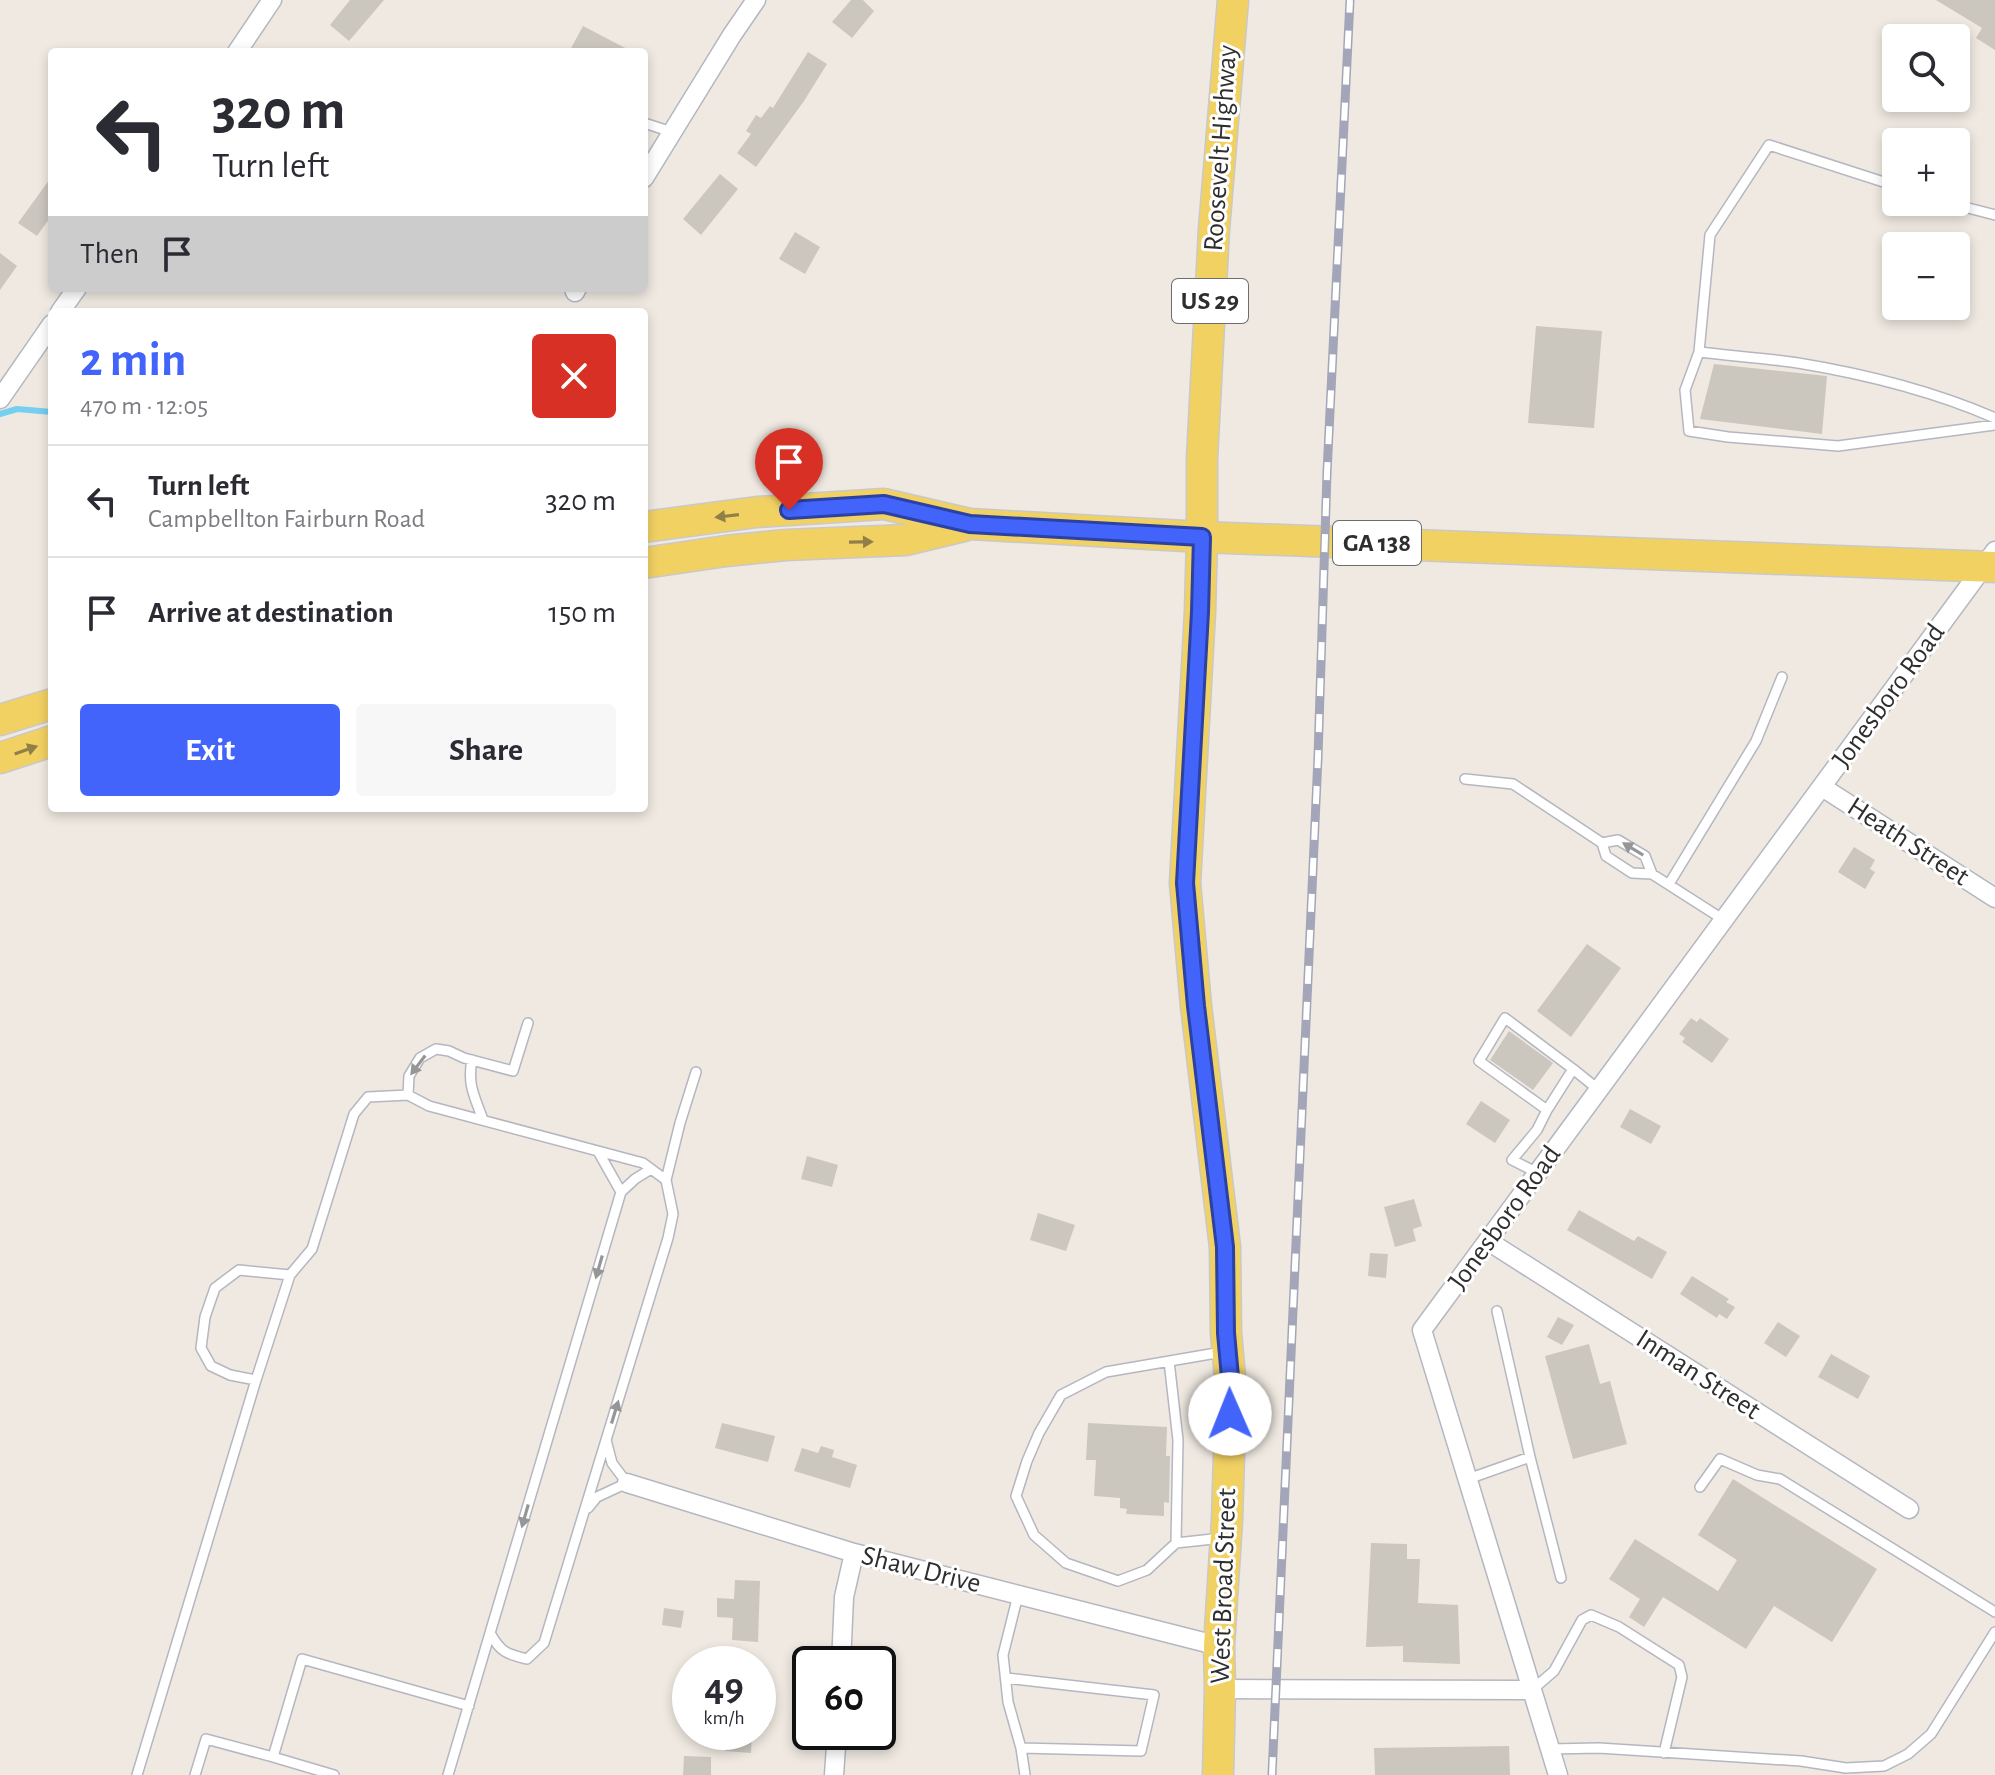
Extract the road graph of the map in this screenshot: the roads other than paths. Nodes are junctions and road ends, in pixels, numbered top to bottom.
1 (272, 0) edge
2 (756, 0) edge
3 (1233, 0) edge
4 (240, 48) edge
5 (648, 124) edge
6 (672, 132) junction
7 (648, 171) edge
8 (1882, 181) edge
9 (1970, 208) edge
10 (1995, 215) edge
11 (48, 330) edge
12 (1699, 352) junction
13 (0, 399) edge
14 (1995, 418) edge
15 (1995, 425) edge
16 (970, 524) junction
17 (648, 526) edge
18 (1202, 537) junction
19 (648, 562) edge
20 (1991, 562) edge
21 (1782, 677) dead end
22 (48, 705) edge
23 (0, 720) edge
24 (48, 742) edge
25 (0, 758) edge
26 (1465, 779) dead end
27 (1822, 787) junction
28 (1602, 843) junction
29 (1652, 874) junction
30 (1669, 884) junction
31 (1995, 898) edge
32 (1724, 920) junction
33 (528, 1023) dead end
34 (472, 1060) junction
35 (1573, 1069) junction
36 (696, 1072) dead end
37 (1599, 1090) junction
38 (408, 1095) junction
39 (1547, 1110) junction
40 (483, 1120) junction
41 (599, 1153) junction
42 (651, 1169) junction
43 (1538, 1173) junction
44 (666, 1180) junction
45 (621, 1192) junction
46 (1488, 1241) junction
47 (290, 1275) junction
48 (1497, 1311) dead end
49 (1228, 1351) junction
50 (1169, 1361) junction
51 (256, 1380) junction
52 (606, 1440) junction
53 (1530, 1457) junction
54 (1468, 1479) junction
55 (627, 1483) junction
56 (1700, 1487) dead end
57 (1909, 1509) dead end
58 (583, 1514) junction
59 (1226, 1538) junction
60 (1176, 1543) junction
61 (854, 1553) junction
62 (1561, 1578) dead end
63 (1018, 1595) junction
64 (1995, 1612) edge
65 (1995, 1632) edge
66 (490, 1633) junction
67 (842, 1646) edge
68 (1219, 1646) junction
69 (1006, 1678) junction
70 (1220, 1689) junction
71 (1532, 1690) junction
72 (469, 1706) junction
73 (1021, 1748) junction
74 (1550, 1749) junction
75 (836, 1750) edge
76 (1664, 1753) junction
77 (273, 1757) junction
78 (137, 1775) edge
79 (195, 1775) edge
80 (334, 1775) edge
81 (448, 1775) edge
82 (834, 1775) edge
83 (1025, 1775) edge
84 (1218, 1775) edge
85 (1558, 1775) edge

1 - 4 street
2 - 6 street
3 - 18 main road, Roosevelt Highway / US 29
5 - 6 lane
6 - 7 street
8 - 12 lane
9 - 10 lane
11 - 13 street
12 - 14 lane
12 - 15 lane
16 -> 17 main road
16 - 18 main road
19 -> 16 main road
18 - 20 main road, GA 138
18 - 49 main road, West Broad Street / US 29
20 - 27 street, Jonesboro Road
21 - 30 lane
22 - 23 main road
25 -> 24 main road
26 - 28 lane
27 - 31 street, Heath Street
27 - 32 street, Jonesboro Road
28 - 29 lane
29 -> 28 lane
29 - 30 lane
30 - 32 lane
32 - 37 street, Jonesboro Road
33 - 34 lane
34 -> 38 lane
34 - 40 lane
35 - 37 lane
35 - 39 lane
35 - 39 lane
36 - 44 lane
37 - 43 street, Jonesboro Road
38 - 40 lane
38 - 47 lane
39 - 43 lane
40 - 41 lane
41 - 42 lane
41 - 45 lane
42 - 44 lane
42 - 45 lane
43 - 46 street, Jonesboro Road
52 -> 44 lane
45 -> 66 lane
46 - 54 street, Jonesboro Road
46 - 57 street, Inman Street
47 - 51 lane
47 - 51 lane
48 - 53 lane
49 - 50 lane
49 - 59 main road, West Broad Street / US 29
50 - 60 lane
50 - 60 lane
51 - 78 lane
52 - 55 lane
52 - 58 lane
53 - 54 lane
53 - 62 lane
54 - 71 street, Jonesboro Road
55 - 58 lane
55 - 61 street, Shaw Drive
56 - 64 lane
58 - 66 lane
59 - 60 lane
59 - 68 main road, West Broad Street / US 29
61 - 63 street, Shaw Drive
61 - 67 street
63 - 68 street, Shaw Drive
63 - 69 lane
65 - 76 lane
66 - 72 lane
68 - 70 main road, West Broad Street / US 29
69 - 73 lane
69 - 73 lane
70 - 71 street
70 - 84 main road, West Broad Street / US 29
71 - 74 street, Jonesboro Road
71 - 76 lane
72 - 77 lane
72 - 81 lane
73 - 83 lane
74 - 76 lane
74 - 85 street, Jonesboro Road
75 - 82 street
77 - 79 lane
77 - 80 lane

